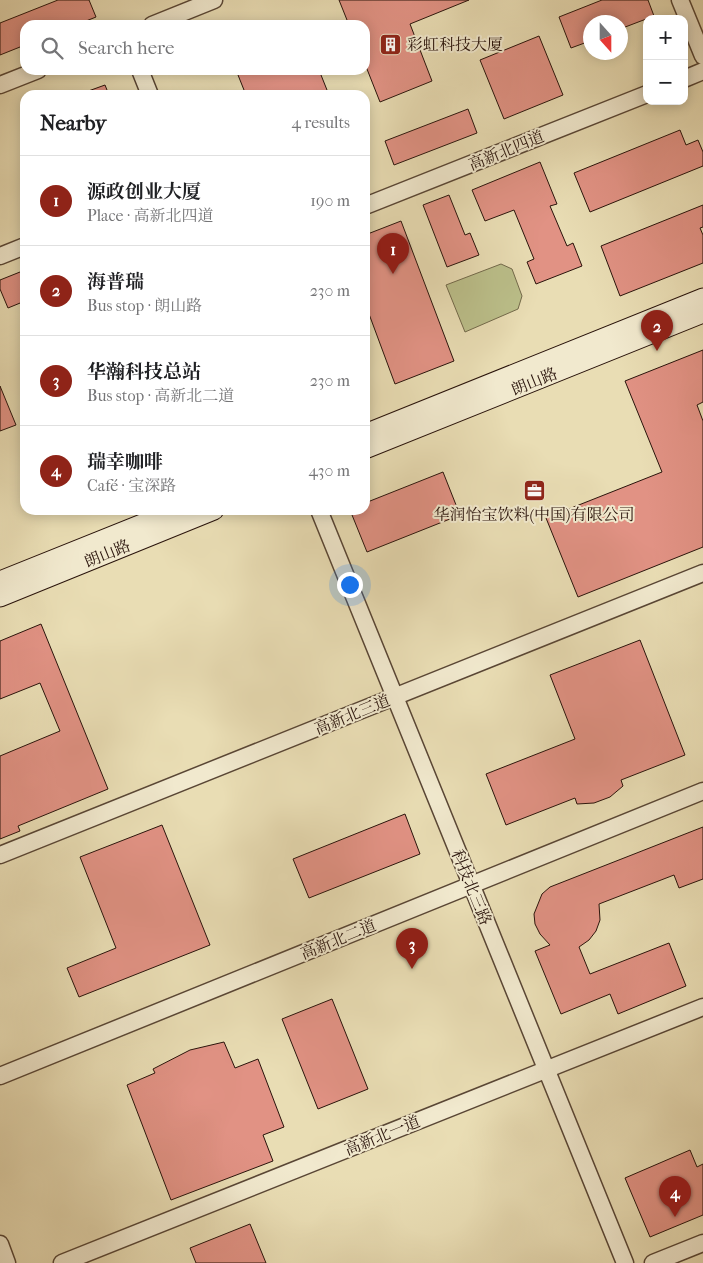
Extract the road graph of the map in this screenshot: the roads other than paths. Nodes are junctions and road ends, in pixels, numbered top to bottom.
1 (214, 0) edge
2 (680, 0) edge
3 (164, 20) edge
4 (703, 56) edge
5 (703, 71) edge
6 (25, 75) edge
7 (142, 75) edge
8 (688, 77) edge
9 (0, 85) edge
10 (148, 90) edge
11 (643, 96) edge
12 (370, 204) edge
13 (20, 248) edge
14 (0, 256) edge
15 (703, 298) edge
16 (703, 313) edge
17 (370, 432) edge
18 (370, 447) edge
19 (165, 515) edge
20 (202, 515) edge
21 (321, 515) edge
22 (703, 573) edge
23 (0, 582) edge
24 (0, 596) edge
25 (394, 697) junction
26 (703, 791) edge
27 (0, 855) edge
28 (471, 885) junction
29 (703, 1007) edge
30 (546, 1070) junction
31 (0, 1076) edge
32 (703, 1243) edge
33 (0, 1244) edge
34 (8, 1263) edge
35 (62, 1263) edge
36 (626, 1263) edge
37 (653, 1263) edge

1 - 3 street
2 - 4 street
5 - 8 street
6 - 9 street
7 - 10 street
11 - 12 street, 高新北四道
13 - 14 street
15 - 17 main road, 朗山路
16 - 18 main road, 朗山路
19 - 23 main road, 朗山路
20 - 24 main road, 朗山路
21 - 25 street, 科技北三路
22 - 25 street, 高新北三道
25 - 27 street, 高新北三道
25 - 28 street, 科技北三路
26 - 28 street, 高新北二道
28 - 30 street, 科技北三路
28 - 31 street, 高新北二道
29 - 30 street, 高新北一道
30 - 35 street, 高新北一道
30 - 36 street, 科技北三路
32 - 37 street
33 - 34 street

